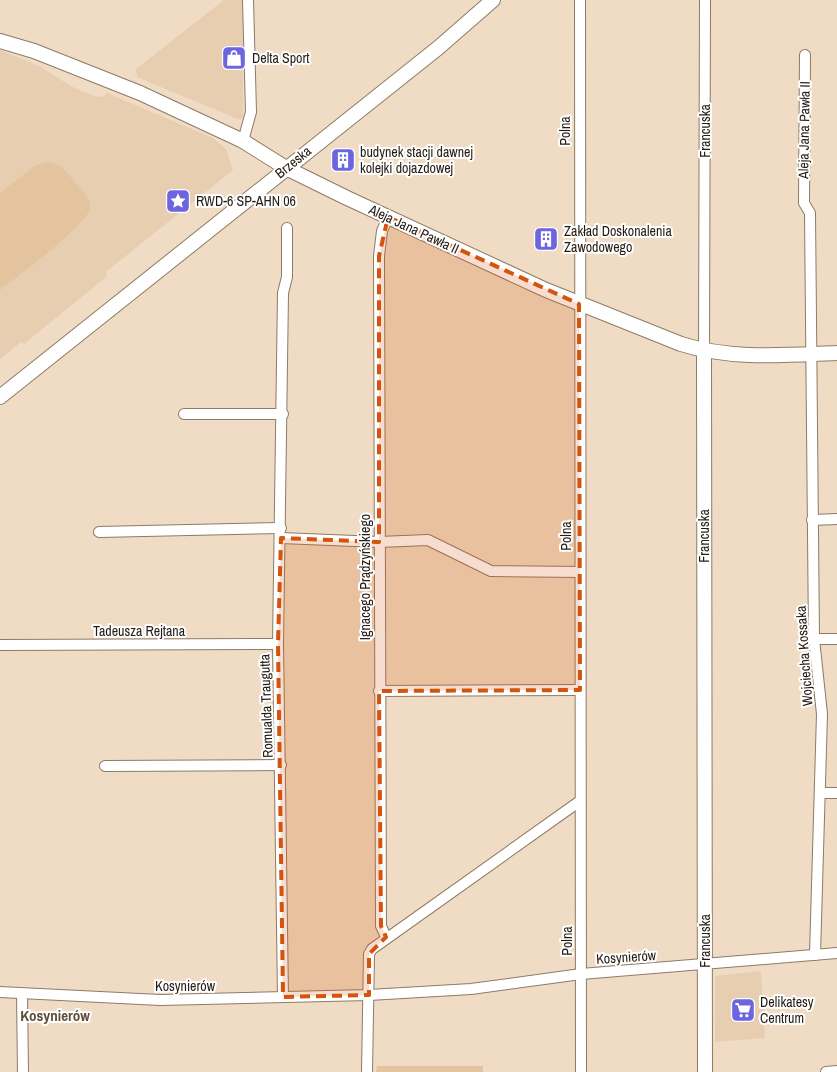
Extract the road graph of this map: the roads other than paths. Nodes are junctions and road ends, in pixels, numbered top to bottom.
1 (248, 0) edge
2 (492, 0) edge
3 (580, 0) edge
4 (705, 0) edge
5 (0, 31) edge
6 (0, 41) edge
7 (34, 51) junction
8 (805, 55) dead end
9 (243, 141) junction
10 (286, 168) junction
11 (388, 217) junction
12 (287, 228) dead end
13 (579, 304) junction
14 (704, 352) junction
15 (810, 354) junction
16 (837, 354) edge
17 (0, 397) edge
18 (184, 414) dead end
19 (283, 414) junction
20 (812, 520) junction
21 (837, 520) edge
22 (99, 532) dead end
23 (281, 533) junction
24 (378, 542) junction
25 (580, 572) junction
26 (814, 639) junction
27 (837, 639) edge
28 (278, 644) junction
29 (0, 645) edge
30 (580, 690) junction
31 (379, 691) junction
32 (281, 764) junction
33 (105, 766) dead end
34 (821, 793) junction
35 (837, 793) edge
36 (580, 801) junction
37 (386, 937) junction
38 (837, 953) edge
39 (816, 955) junction
40 (705, 965) junction
41 (581, 974) junction
42 (0, 992) edge
43 (22, 994) junction
44 (369, 995) junction
45 (283, 997) junction
46 (837, 1071) edge
47 (23, 1072) edge
48 (367, 1072) edge
49 (581, 1072) edge
50 (706, 1072) edge
51 (826, 1072) edge

1 - 9 street
2 - 10 street, Brzeska
3 - 13 street, Polna
4 - 14 street, Francuska
5 - 7 street, Aleja Jana Pawła II
6 - 7 street, Aleja Jana Pawła II
7 - 9 street, Aleja Jana Pawła II
8 - 15 street, Aleja Jana Pawła II
9 - 10 street, Aleja Jana Pawła II
10 - 11 street, Aleja Jana Pawła II
10 - 17 street, Brzeska
11 - 13 street, Aleja Jana Pawła II
11 - 24 street, Ignacego Prądzyńskiego
12 - 19 street, Romualda Traugutta
13 - 14 street, Aleja Jana Pawła II
13 - 25 street, Polna
14 - 15 street, Aleja Jana Pawła II
14 - 40 street, Francuska
15 - 16 street, Aleja Jana Pawła II
15 - 20 street, Wojciecha Kossaka
18 - 19 street
19 - 23 street, Romualda Traugutta
20 - 21 street
20 - 26 street, Wojciecha Kossaka
22 - 23 street
23 - 24 street
23 - 28 street, Romualda Traugutta
24 - 25 street
24 - 31 street, Ignacego Prądzyńskiego
25 - 30 street, Polna
26 - 27 street
26 - 34 street, Wojciecha Kossaka
28 - 29 street, Tadeusza Rejtana
28 - 32 street, Romualda Traugutta
30 - 31 street
30 - 36 street, Polna
31 - 37 street, Ignacego Prądzyńskiego
32 - 33 street
32 - 45 street, Romualda Traugutta
34 - 35 street
34 - 39 street, Wojciecha Kossaka
36 - 37 street
36 - 41 street, Polna
37 - 44 street
38 - 39 street, Kosynierów
39 - 40 street, Kosynierów
40 - 41 street, Kosynierów
40 - 50 street, Francuska
41 - 44 street, Kosynierów
41 - 49 street, Polna
42 - 43 street, Kosynierów
43 - 45 street, Kosynierów
43 - 47 street
44 - 45 street, Kosynierów
44 - 48 street
46 - 51 street

